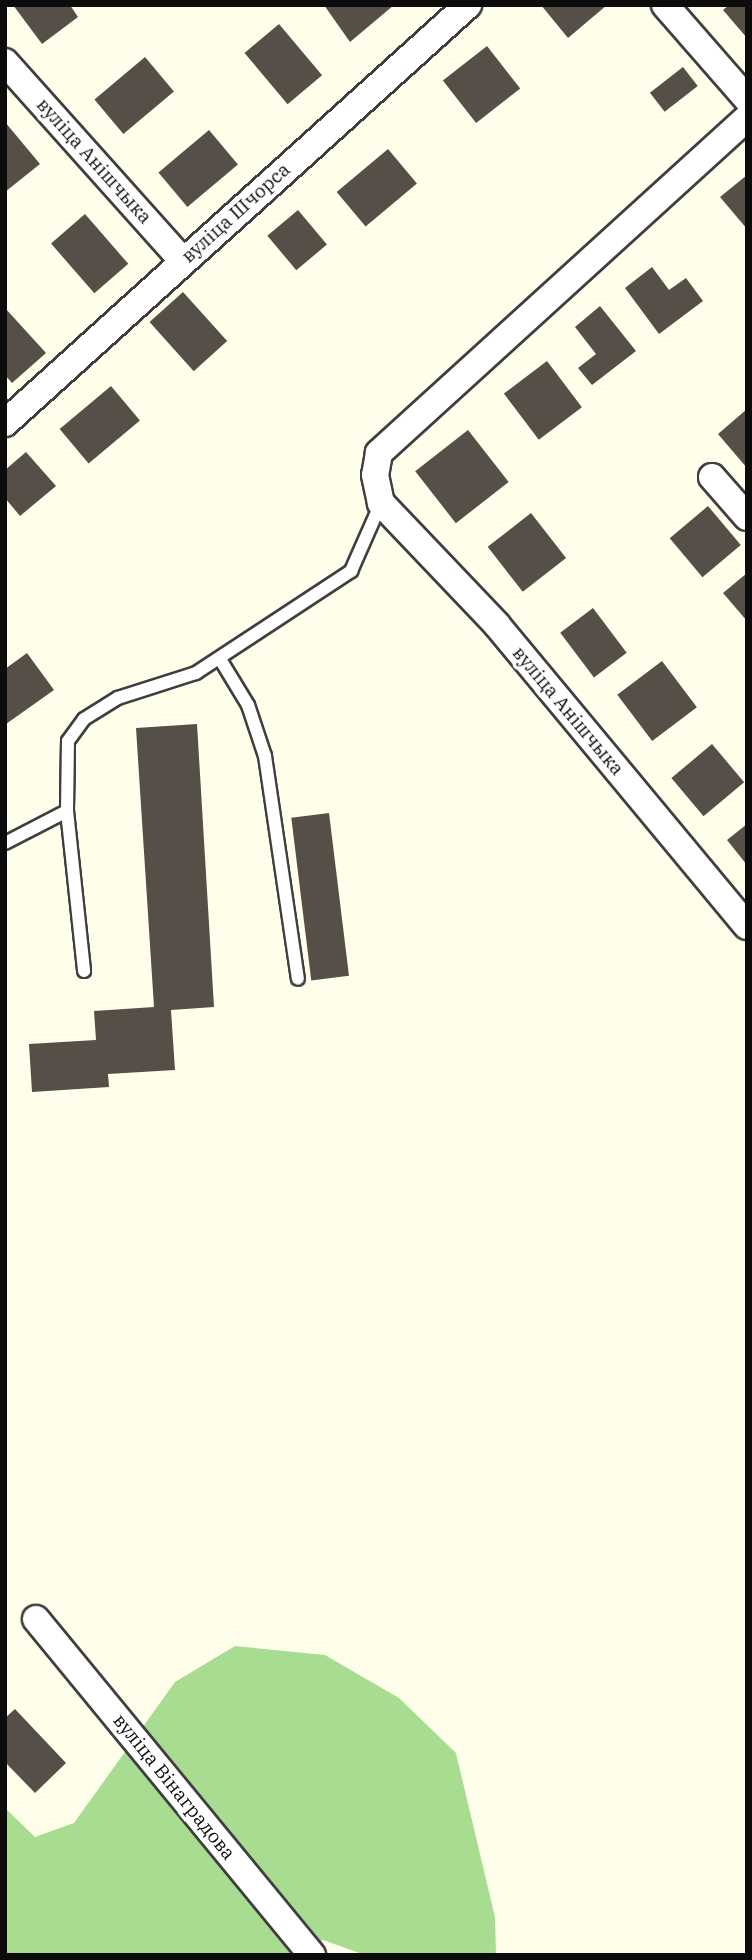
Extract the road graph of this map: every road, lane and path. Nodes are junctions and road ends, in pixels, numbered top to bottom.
1 (468, 5) edge
2 (665, 5) edge
3 (5, 62) edge
4 (747, 99) edge
5 (747, 118) edge
6 (182, 260) junction
7 (5, 423) edge
8 (712, 477) dead end
9 (381, 503) junction
10 (747, 517) edge
11 (220, 659) junction
12 (67, 811) junction
13 (5, 843) edge
14 (747, 926) edge
15 (84, 971) dead end
16 (298, 979) dead end
17 (36, 1619) dead end
18 (312, 1955) edge

1 - 6 street, вуліца Шчорса
2 - 4 street
3 - 6 street, вуліца Анішчыка
5 - 9 street
6 - 7 street, вуліца Шчорса
8 - 10 street
9 - 11 lane
9 - 14 street, вуліца Анішчыка
11 - 12 lane
11 - 16 lane
12 - 13 lane
12 - 15 lane
17 - 18 street, вуліца Вінаградова

